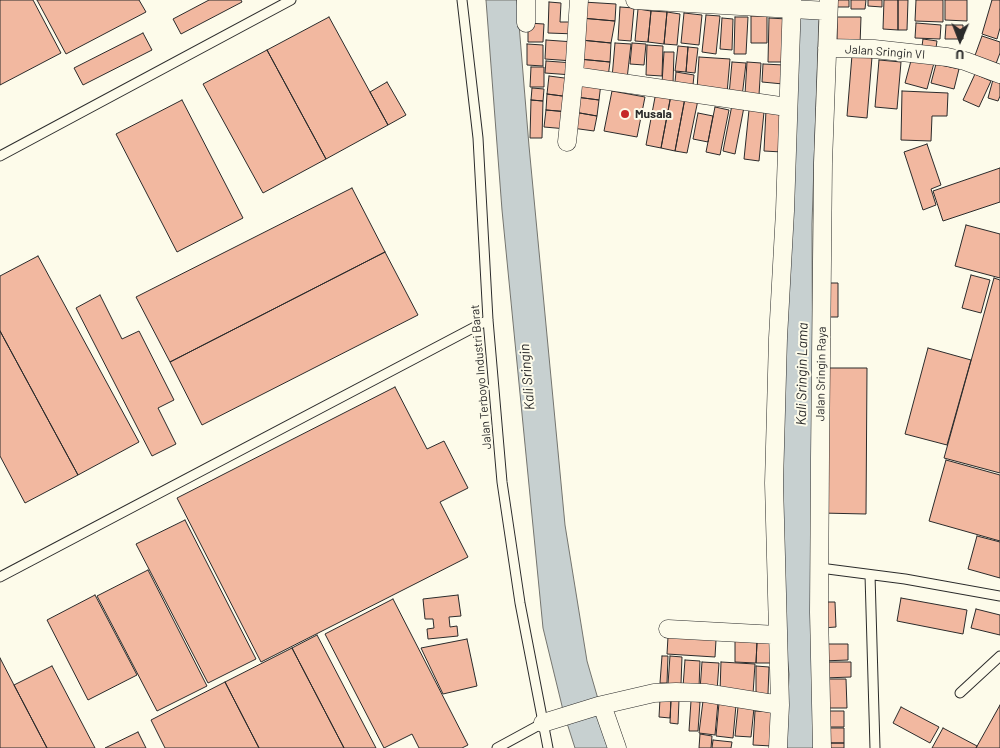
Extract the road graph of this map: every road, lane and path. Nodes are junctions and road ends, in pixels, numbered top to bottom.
1 (291, 0) edge
2 (462, 0) edge
3 (526, 0) edge
4 (579, 0) edge
5 (635, 0) edge
6 (794, 6) edge
7 (827, 7) edge
8 (526, 23) dead end
9 (827, 48) junction
10 (1000, 74) edge
11 (574, 76) junction
12 (788, 107) junction
13 (567, 142) dead end
14 (0, 156) edge
15 (488, 320) junction
16 (820, 568) junction
17 (870, 574) junction
18 (0, 577) edge
19 (1000, 596) edge
20 (668, 629) dead end
21 (777, 635) junction
22 (1000, 656) edge
23 (960, 692) dead end
24 (780, 705) junction
25 (600, 706) junction
26 (550, 721) junction
27 (497, 748) edge
28 (548, 748) edge
29 (617, 748) edge
30 (778, 748) edge
31 (822, 748) edge
32 (875, 748) edge

1 - 14 lane
2 - 15 lane, Jalan Terboyo Industri Barat
3 - 8 street
4 - 11 street
5 - 6 street
6 - 7 street
6 - 12 street
7 - 9 street, Jalan Sringin Raya
9 - 10 street, Jalan Sringin VI
9 - 16 street, Jalan Sringin Raya
11 - 12 street
11 - 13 street
12 - 21 street
15 - 18 lane
15 - 26 lane, Jalan Terboyo Industri Barat
16 - 17 lane
16 - 31 street, Jalan Sringin Raya
17 - 19 lane
17 - 32 lane
20 - 21 street
21 - 24 street
22 - 23 lane
24 - 25 street
24 - 30 street
25 - 26 street
25 - 29 street
26 - 27 lane
26 - 28 lane, Jalan Terboyo Industri Barat

